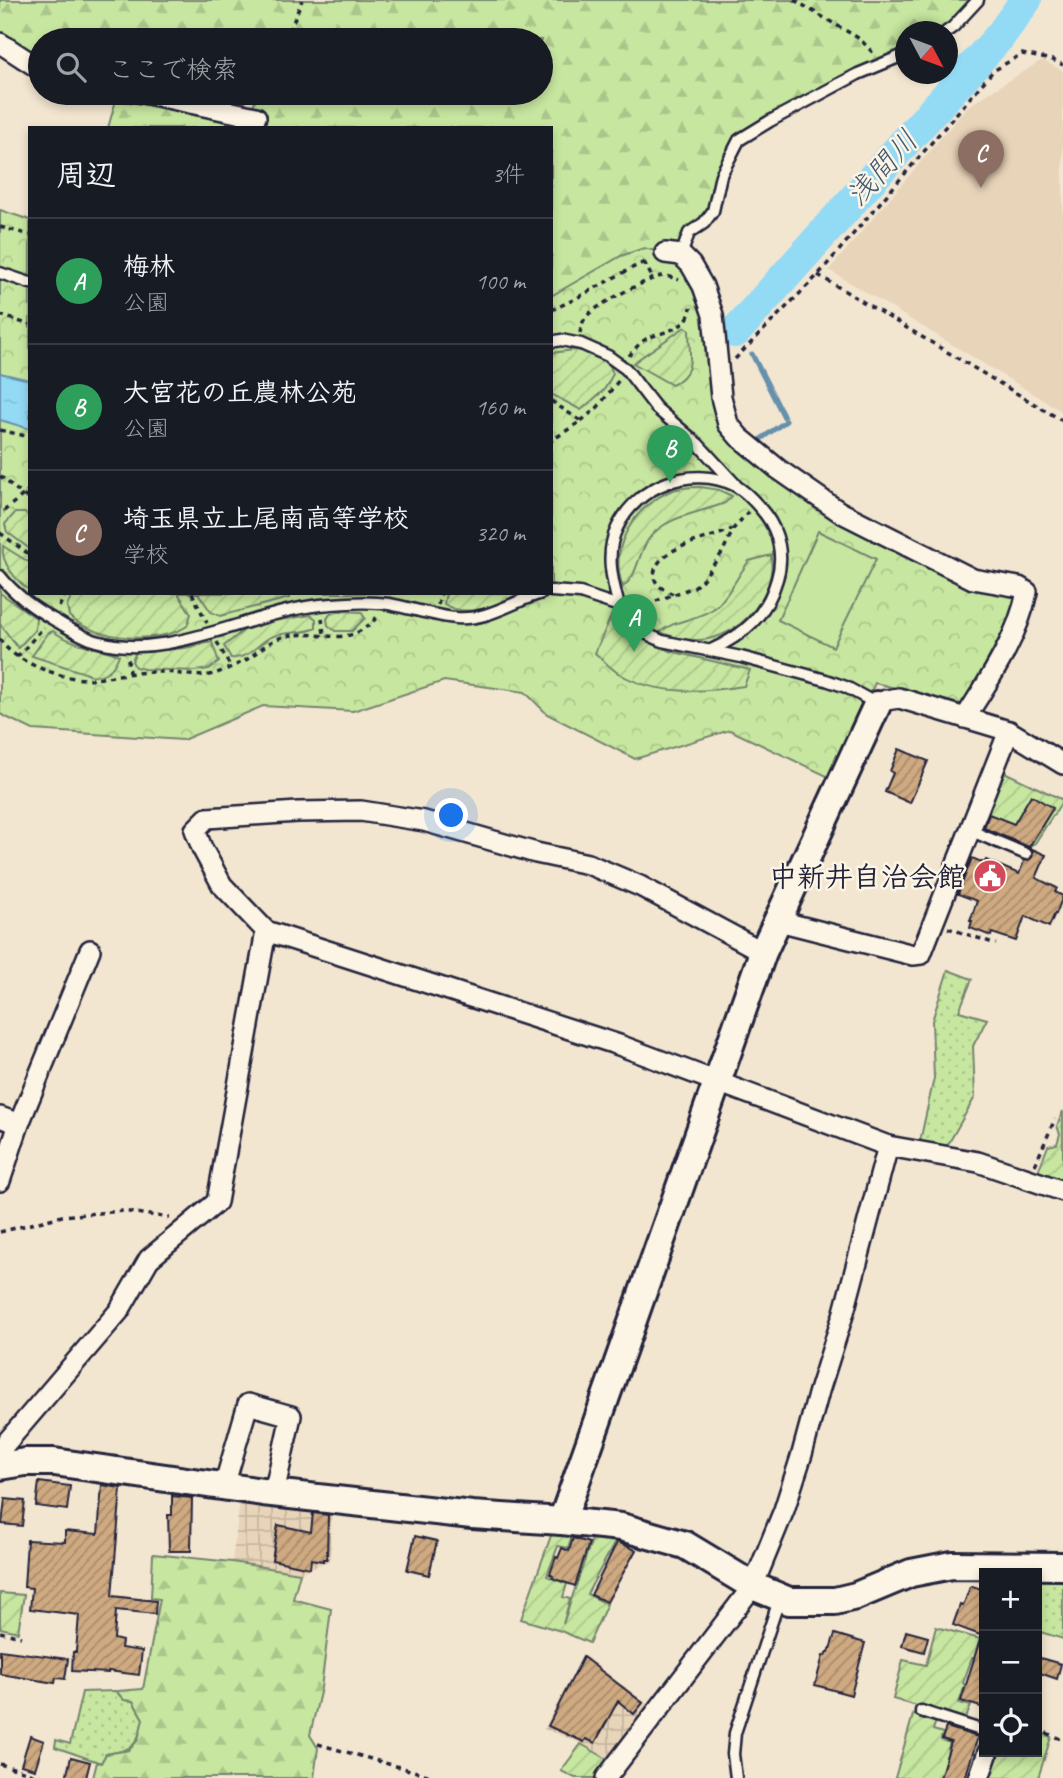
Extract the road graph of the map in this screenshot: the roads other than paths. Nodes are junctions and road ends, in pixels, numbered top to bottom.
1 (978, 0) edge
2 (958, 22) edge
3 (0, 43) edge
4 (895, 59) edge
5 (28, 61) edge
6 (200, 105) edge
7 (256, 117) dead end
8 (673, 254) joint
9 (0, 273) edge
10 (28, 282) edge
11 (553, 342) edge
12 (736, 486) junction
13 (0, 576) edge
14 (553, 591) edge
15 (536, 595) edge
16 (623, 610) junction
17 (711, 650) junction
18 (877, 705) junction
19 (965, 718) junction
20 (1009, 731) junction
21 (1063, 764) edge
22 (968, 830) junction
23 (1026, 854) dead end
24 (779, 921) junction
25 (266, 931) junction
26 (90, 950) dead end
27 (764, 952) junction
28 (718, 1081) junction
29 (0, 1117) edge
30 (19, 1124) junction
31 (888, 1146) junction
32 (0, 1181) edge
33 (1063, 1191) edge
34 (1, 1458) edge
35 (224, 1486) junction
36 (274, 1493) junction
37 (562, 1521) junction
38 (1063, 1566) edge
39 (1005, 1568) edge
40 (1033, 1568) edge
41 (753, 1586) junction
42 (780, 1597) junction
43 (921, 1711) dead end
44 (979, 1729) edge
45 (986, 1757) edge
46 (606, 1778) edge
47 (736, 1778) edge
48 (979, 1778) edge

1 - 2 lane
3 - 5 street
4 - 8 lane
6 - 7 street
8 - 19 street
9 - 10 lane
11 - 12 lane
12 - 16 lane
12 - 17 lane
13 - 15 lane
14 - 16 lane
16 - 17 lane
17 - 18 lane
18 - 19 street
18 - 24 street
19 - 20 street
20 - 21 street
20 - 22 street
22 - 23 lane
22 - 24 street
24 - 27 street
25 - 27 street
25 - 28 street
25 - 34 street
26 - 30 street
27 - 28 street
28 - 31 street
28 - 37 street
29 - 30 street
30 - 32 street
31 - 33 street
31 - 41 street
34 - 35 street
35 - 36 street
35 - 36 street
36 - 37 street
37 - 41 street
38 - 40 street
39 - 42 street
41 - 42 street
41 - 46 street
42 - 47 lane
43 - 44 lane
45 - 48 street

